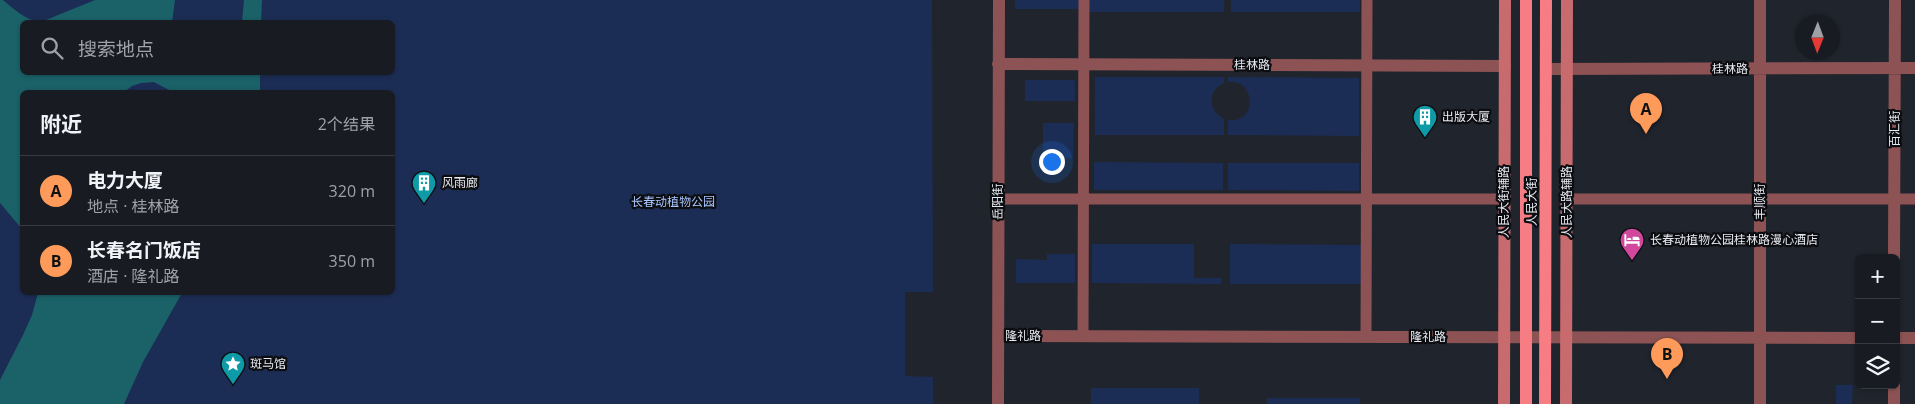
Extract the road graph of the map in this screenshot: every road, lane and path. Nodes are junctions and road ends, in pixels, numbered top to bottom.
1 (998, 0) edge
2 (1084, 0) edge
3 (1367, 0) edge
4 (1505, 0) edge
5 (1526, 0) edge
6 (1546, 0) edge
7 (1567, 0) edge
8 (1760, 0) edge
9 (1895, 0) edge
10 (998, 64) junction
11 (1084, 64) junction
12 (1367, 65) junction
13 (1505, 66) junction
14 (1895, 68) junction
15 (1915, 68) edge
16 (1546, 69) junction
17 (1567, 69) junction
18 (1760, 69) junction
19 (998, 199) junction
20 (1083, 199) junction
21 (1366, 199) junction
22 (1504, 199) junction
23 (1566, 199) junction
24 (1760, 199) junction
25 (1894, 200) junction
26 (1915, 200) edge
27 (1894, 254) edge
28 (998, 336) junction
29 (1083, 336) junction
30 (1366, 337) junction
31 (1504, 337) junction
32 (1526, 337) junction
33 (1545, 337) junction
34 (1566, 337) junction
35 (1760, 338) junction
36 (1855, 338) edge
37 (1900, 338) edge
38 (1915, 338) edge
39 (1894, 389) edge
40 (998, 404) edge
41 (1504, 404) edge
42 (1526, 404) edge
43 (1545, 404) edge
44 (1566, 404) edge
45 (1760, 404) edge
46 (1894, 404) edge

1 - 10 street, 岳阳街
2 - 11 street
3 - 12 street
4 - 13 main road, 人民大街辅路
5 - 32 main road, 人民大街
6 - 16 main road, 人民大街
7 - 17 main road, 人民大路辅路
8 - 18 street, 丰顺街
9 - 14 street, 百汇街
10 - 11 street, 桂林路
10 - 19 street, 岳阳街
11 - 12 street, 桂林路
11 - 20 street
12 - 13 street, 桂林路
12 - 21 street
13 - 22 main road, 人民大街辅路
14 - 15 street, 桂林路
14 - 18 street, 桂林路
14 - 25 street, 百汇街
16 - 17 street, 桂林路
16 - 33 main road, 人民大街
17 - 18 street, 桂林路
17 - 23 main road, 人民大路辅路
18 - 24 street, 丰顺街
19 - 20 street
19 - 28 street, 岳阳街
20 - 21 street
20 - 29 street
21 - 22 street
21 - 30 street
22 - 31 main road, 人民大街辅路
23 - 24 street
23 - 34 main road, 人民大路辅路
24 - 25 street
24 - 35 street, 丰顺街
25 - 26 street
25 - 27 street, 百汇街
28 - 29 street, 隆礼路
28 - 40 street, 岳阳街
29 - 30 street, 隆礼路
30 - 31 street, 隆礼路
31 - 32 street, 隆礼路
31 - 41 main road, 人民大街辅路
32 - 33 street, 隆礼路
32 - 42 main road, 人民大街
33 - 34 street, 隆礼路
33 - 43 main road, 人民大街
34 - 35 street, 隆礼路
34 - 44 main road, 人民大路辅路
35 - 36 street, 隆礼路
35 - 45 street, 丰顺街
37 - 38 street
39 - 46 street

